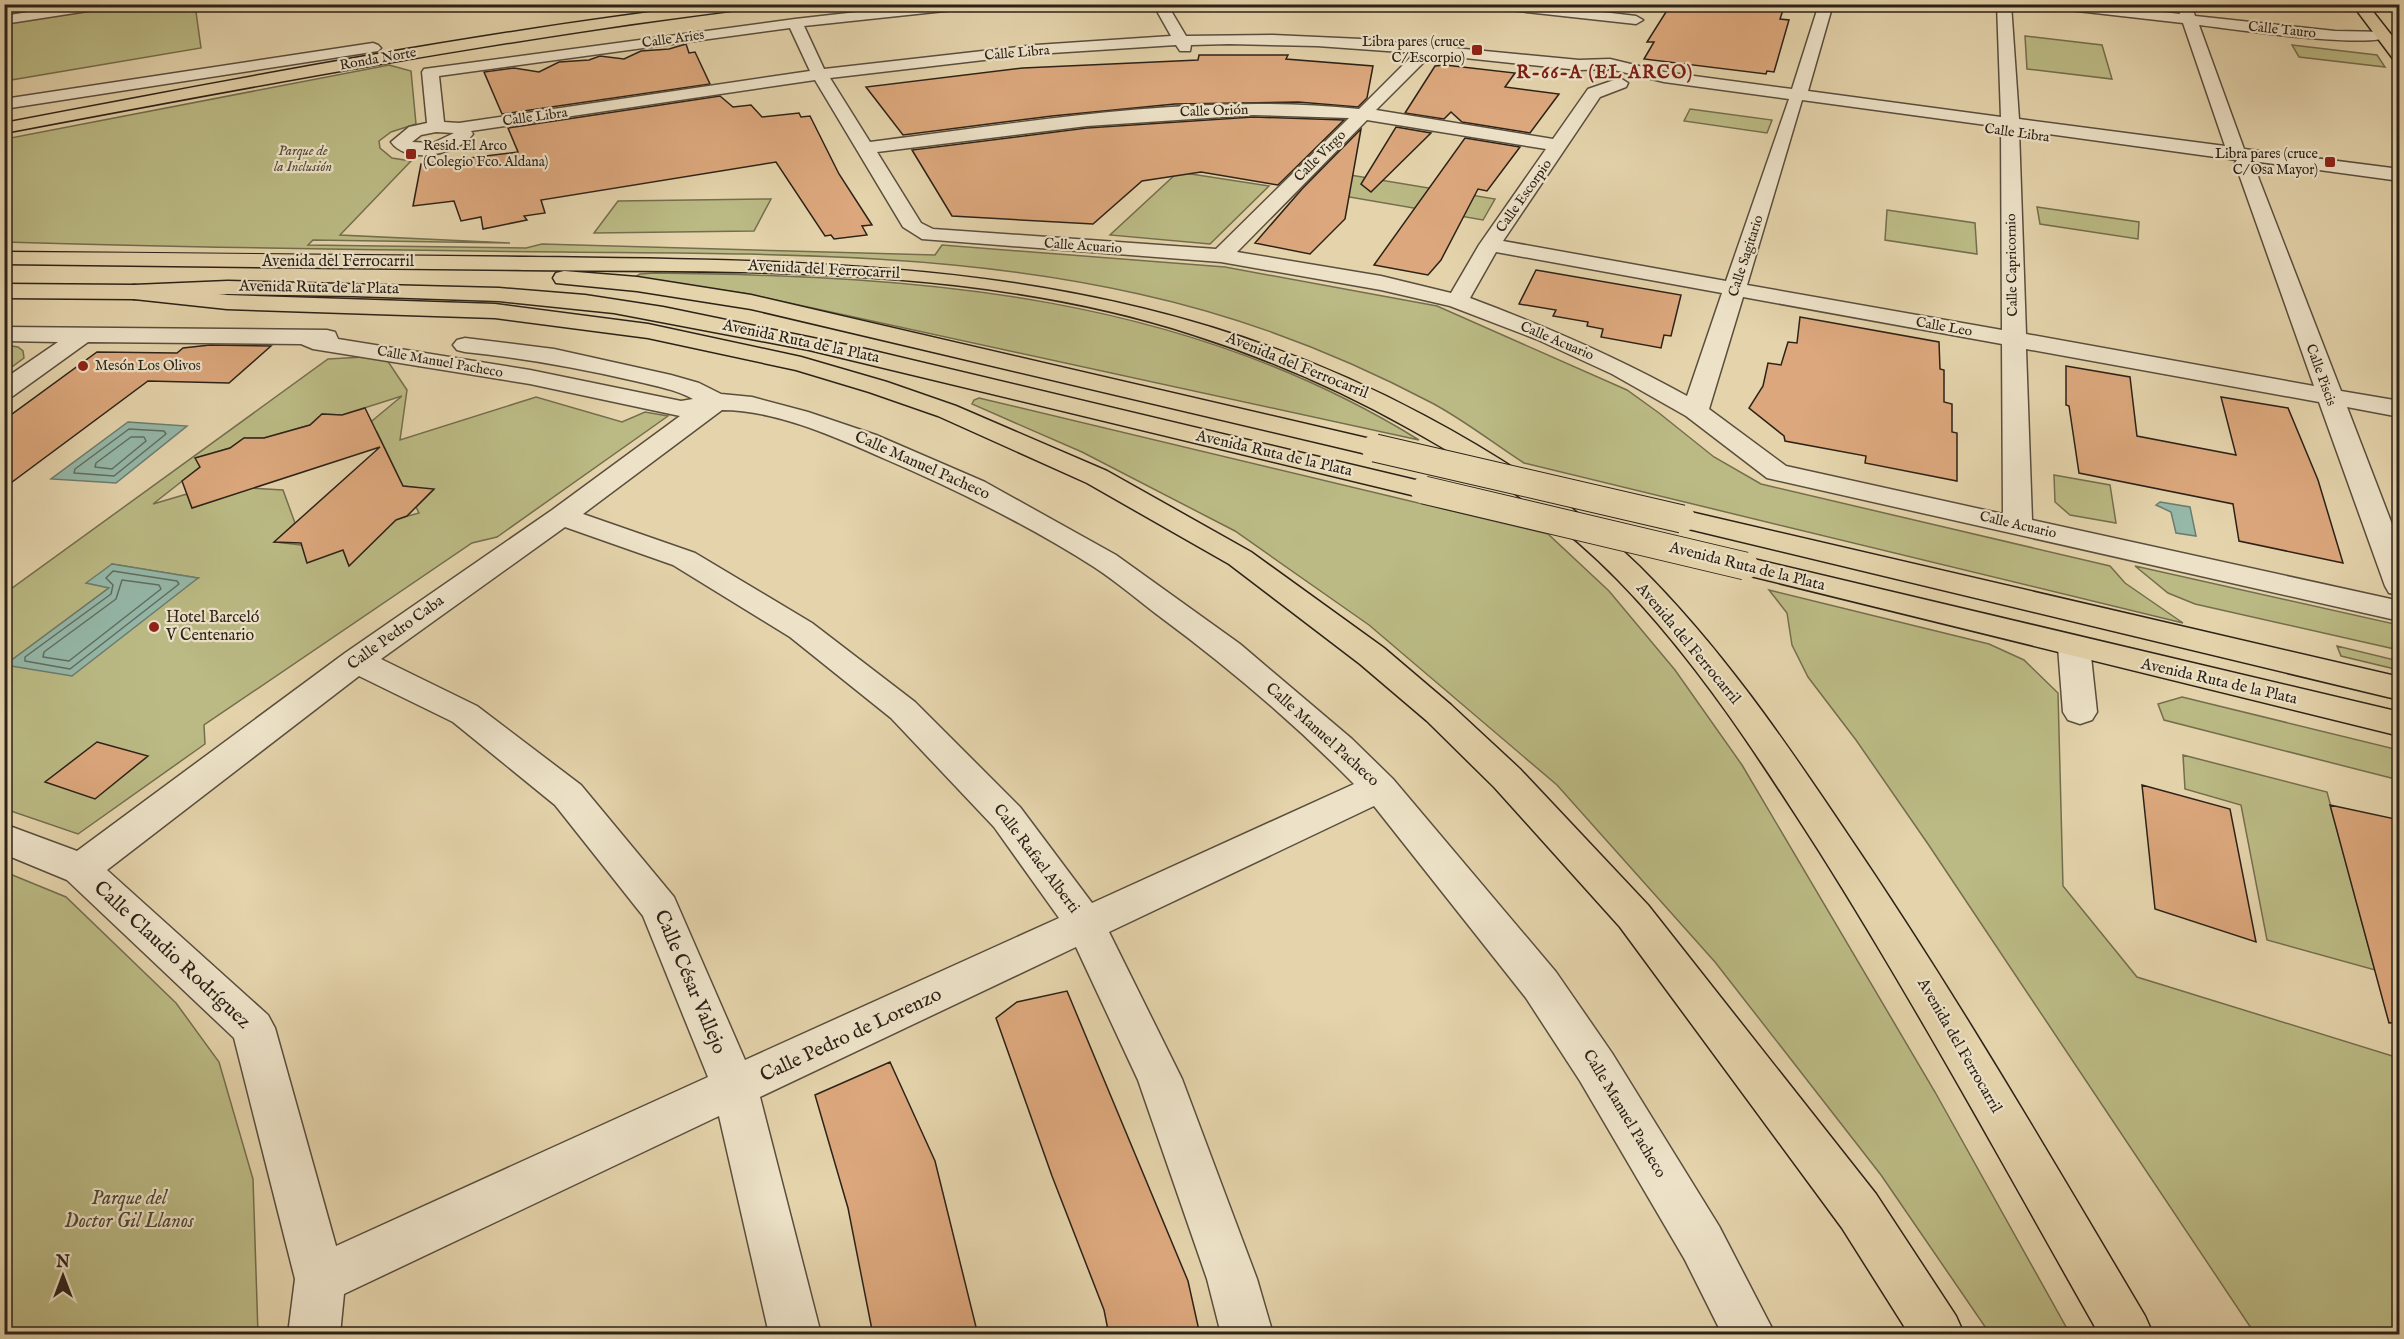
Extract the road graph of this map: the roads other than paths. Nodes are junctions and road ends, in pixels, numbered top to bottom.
1 (107, 4) edge
2 (672, 4) edge
3 (753, 4) edge
4 (973, 4) edge
5 (1160, 4) edge
6 (1491, 4) edge
7 (1648, 4) edge
8 (1826, 4) edge
9 (2004, 4) edge
10 (2051, 4) edge
11 (2360, 4) edge
12 (2187, 12) edge
13 (4, 20) edge
14 (1636, 20) junction
15 (795, 23) junction
16 (2383, 35) junction
17 (2335, 36) junction
18 (1627, 37) dead end
19 (1183, 44) junction
20 (373, 48) junction
21 (2397, 53) edge
22 (1421, 56) junction
23 (1584, 74) junction
24 (1629, 75) junction
25 (824, 79) junction
26 (211, 89) junction
27 (1797, 98) junction
28 (4, 104) edge
29 (1361, 114) junction
30 (4, 116) edge
31 (436, 127) junction
32 (4, 128) edge
33 (2010, 128) junction
34 (461, 132) junction
35 (4, 133) edge
36 (1560, 146) junction
37 (867, 148) junction
38 (2241, 159) junction
39 (2400, 175) edge
40 (2400, 185) edge
41 (1490, 245) junction
42 (4, 251) edge
43 (1221, 256) junction
44 (4, 258) edge
45 (138, 259) junction
46 (220, 261) junction
47 (1736, 290) junction
48 (4, 291) edge
49 (134, 292) junction
50 (1457, 301) junction
51 (4, 334) edge
52 (84, 334) junction
53 (306, 336) junction
54 (2014, 340) junction
55 (476, 346) junction
56 (555, 357) junction
57 (448, 363) junction
58 (530, 377) junction
59 (4, 391) edge
60 (2328, 397) junction
61 (715, 402) junction
62 (2400, 409) edge
63 (1695, 411) junction
64 (562, 516) junction
65 (2018, 525) junction
66 (2400, 586) edge
67 (2400, 611) edge
68 (2074, 647) junction
69 (357, 661) junction
70 (2400, 689) edge
71 (2080, 712) dead end
72 (2400, 724) edge
73 (1380, 788) junction
74 (4, 838) edge
75 (81, 869) junction
76 (1086, 925) junction
77 (735, 1089) junction
78 (320, 1279) junction
79 (314, 1335) edge
80 (795, 1335) edge
81 (1247, 1335) edge
82 (1749, 1335) edge
83 (1938, 1335) edge
84 (2127, 1335) edge

1 - 13 street
2 - 20 main road, Ronda Norte
3 - 26 main road, Ronda Norte
4 - 15 street, Calle Aries
5 - 19 street
6 - 14 street
7 - 14 street
8 - 27 street, Calle Sagitario
9 - 33 street, Calle Capricornio
10 - 12 street, Calle Tauro
11 - 16 main road
12 - 17 street, Calle Tauro
12 - 38 street, Calle Piscis
14 - 18 street
15 - 25 street, Calle Acuario
15 - 31 street, Calle Aries
16 - 17 street, Calle Tauro
16 - 21 main road
17 - 21 street, Calle Tauro
19 - 22 street, Calle Libra
19 - 23 street, Calle Libra
19 - 25 street, Calle Libra
20 - 28 street
20 - 30 main road, Ronda Norte
22 - 23 street, Calle Libra
22 - 29 street, Calle Virgo
23 - 24 street
23 - 24 street, Calle Libra
23 - 36 street, Calle Escorpio
24 - 27 street, Calle Libra
25 - 34 street, Calle Libra
25 - 37 street, Calle Acuario
26 - 32 main road, Ronda Norte
26 - 35 main road
27 - 33 street, Calle Libra
27 - 47 street, Calle Sagitario
29 - 36 street, Calle Orión
29 - 37 street, Calle Orión
29 - 43 street, Calle Virgo
31 - 34 street
31 - 34 street
33 - 38 street, Calle Libra
33 - 54 street, Calle Capricornio
36 - 41 street, Calle Escorpio
37 - 43 street, Calle Acuario
38 - 39 street, Calle Libra
38 - 40 street, Calle Libra
38 - 60 street, Calle Piscis
41 - 47 street, Calle Leo
41 - 50 street, Calle Escorpio
42 - 45 main road
43 - 50 street, Calle Acuario
44 - 45 main road, Avenida del Ferrocarril
45 - 46 main road, Avenida del Ferrocarril
46 - 70 main road, Avenida Ruta de la Plata, bridge
46 - 84 main road, Avenida del Ferrocarril
47 - 54 street, Calle Leo
47 - 63 street, Calle Sagitario
48 - 49 main road
49 - 68 main road, Avenida Ruta de la Plata, bridge
49 - 83 main road
50 - 63 street, Calle Acuario
51 - 52 street, Calle Manuel Pacheco
52 - 53 street, Calle Manuel Pacheco
52 - 59 street
53 - 55 street, Calle Manuel Pacheco
53 - 57 street, Calle Manuel Pacheco
54 - 60 street, Calle Leo
54 - 65 street, Calle Capricornio
55 - 56 street, Calle Manuel Pacheco
55 - 57 street
56 - 58 street
56 - 61 street, Calle Manuel Pacheco
57 - 58 street, Calle Manuel Pacheco
58 - 61 street, Calle Manuel Pacheco
60 - 62 street, Calle Leo
60 - 66 street, Calle Piscis
61 - 64 street, Calle Pedro Caba
61 - 73 street, Calle Manuel Pacheco
63 - 65 street, Calle Acuario
64 - 69 street, Calle Pedro Caba
64 - 76 street, Calle Rafael Alberti
65 - 67 street, Calle Acuario
68 - 71 street
68 - 72 main road, Avenida Ruta de la Plata
69 - 75 street, Calle Pedro Caba
69 - 77 street, Calle César Vallejo
73 - 76 street, Calle Pedro de Lorenzo
73 - 82 street, Calle Manuel Pacheco
74 - 75 street, Calle Claudio Rodríguez
75 - 78 street, Calle Claudio Rodríguez
76 - 77 street, Calle Pedro de Lorenzo
76 - 81 street, Calle Rafael Alberti
77 - 78 street, Calle Pedro de Lorenzo
77 - 80 street, Calle César Vallejo
78 - 79 street, Calle Claudio Rodríguez

